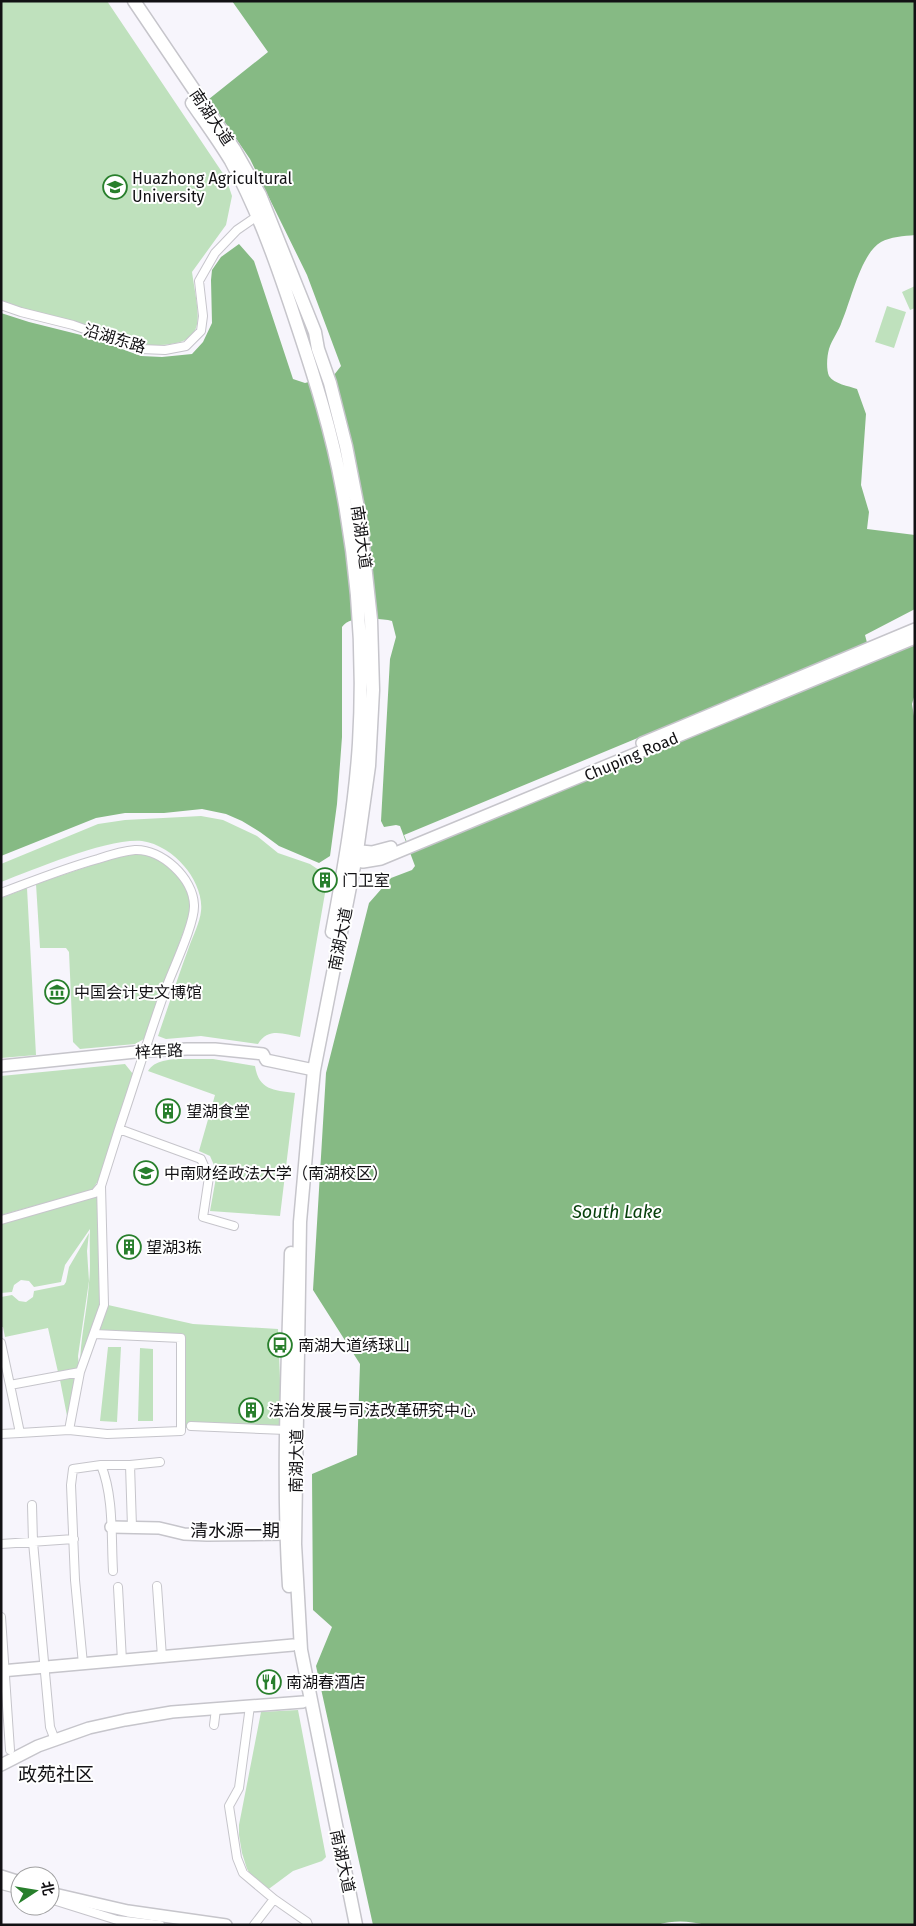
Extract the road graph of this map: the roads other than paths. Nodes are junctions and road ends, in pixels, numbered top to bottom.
1 (124, 1) edge
2 (134, 1) edge
3 (262, 214) junction
4 (1, 305) edge
5 (915, 629) edge
6 (915, 638) edge
7 (408, 844) junction
8 (351, 855) junction
9 (1, 893) edge
10 (145, 1051) junction
11 (1, 1066) edge
12 (311, 1069) junction
13 (119, 1129) junction
14 (101, 1186) junction
15 (1, 1220) edge
16 (234, 1226) dead end
17 (94, 1334) junction
18 (1, 1343) edge
19 (80, 1372) junction
20 (10, 1385) junction
21 (191, 1426) dead end
22 (70, 1430) junction
23 (286, 1430) junction
24 (20, 1433) junction
25 (1, 1434) edge
26 (160, 1462) dead end
27 (101, 1465) junction
28 (130, 1465) junction
29 (32, 1505) dead end
30 (111, 1526) junction
31 (132, 1527) junction
32 (286, 1534) junction
33 (74, 1540) junction
34 (33, 1542) junction
35 (1, 1544) edge
36 (113, 1571) dead end
37 (157, 1586) dead end
38 (118, 1587) dead end
39 (1, 1617) edge
40 (293, 1645) junction
41 (162, 1658) junction
42 (122, 1661) junction
43 (83, 1664) junction
44 (45, 1667) junction
45 (4, 1671) edge
46 (304, 1702) junction
47 (250, 1706) junction
48 (216, 1709) junction
49 (214, 1725) dead end
50 (55, 1740) junction
51 (10, 1750) dead end
52 (1, 1766) edge
53 (60, 1895) edge
54 (274, 1899) junction
55 (60, 1902) edge
56 (160, 1925) edge
57 (226, 1925) edge
58 (254, 1925) edge
59 (308, 1925) edge
60 (347, 1925) edge
61 (356, 1925) edge

1 - 3 main road, 南湖大道
2 - 3 main road, 南湖大道
3 - 4 street, 沿湖东路
3 - 8 main road, 南湖大道
3 - 8 main road, 南湖大道
5 - 7 main road, Chuping Road
6 - 7 main road, Chuping Road
7 - 8 main road, Chuping Road
8 - 12 main road, 南湖大道
9 - 10 street
10 - 11 main road, 梓年路
10 - 12 main road, 梓年路
10 - 13 street
12 - 23 main road, 南湖大道
12 - 61 main road, 南湖大道
13 - 14 street
13 - 16 street
14 - 15 street
14 - 17 street
17 - 19 street
17 - 22 street
18 - 20 street
19 - 20 street
19 - 22 street
20 - 24 street
21 - 23 street
22 - 24 street
23 - 32 main road, 南湖大道
24 - 25 street
26 - 28 street
27 - 28 street
27 - 30 street
27 - 33 street
28 - 31 street
29 - 34 street
30 - 31 main road
30 - 36 street
31 - 32 main road
32 - 40 main road, 南湖大道
33 - 34 street
33 - 43 street
34 - 35 street
34 - 44 street
37 - 41 street
38 - 42 street
39 - 45 street
40 - 41 main road
40 - 46 main road, 南湖大道
41 - 42 main road
42 - 43 main road
43 - 44 main road
44 - 45 main road
44 - 50 street
45 - 51 street
46 - 47 main road
46 - 60 main road, 南湖大道
47 - 48 main road
47 - 54 street
48 - 49 street
48 - 50 main road
50 - 52 main road
53 - 57 main road
54 - 58 street
54 - 59 street
55 - 56 street

